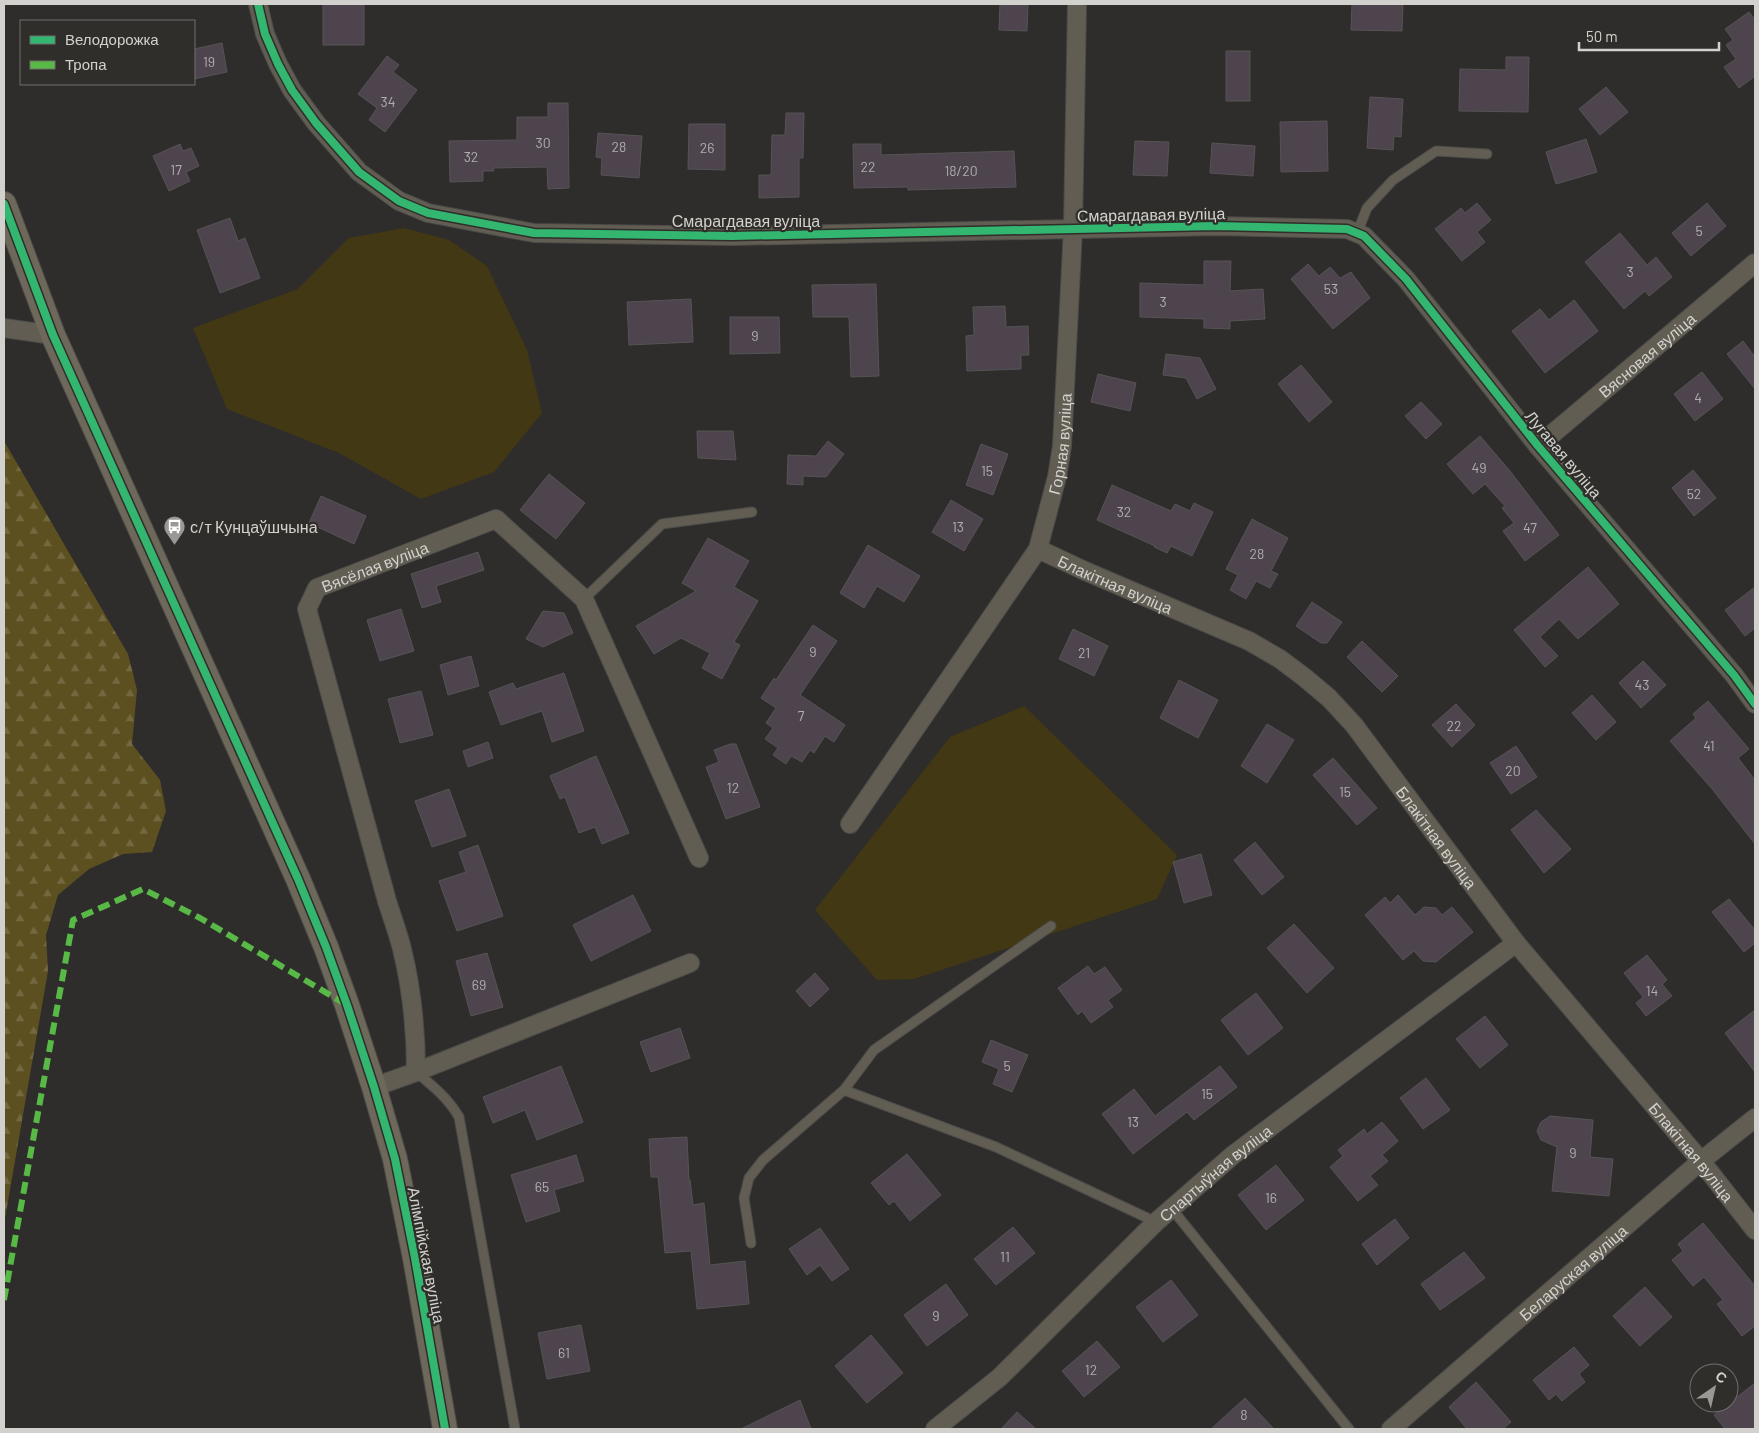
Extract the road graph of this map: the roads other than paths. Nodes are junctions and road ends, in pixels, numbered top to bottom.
1 (258, 4) edge
2 (1076, 4) edge
3 (1487, 154) dead end
4 (4, 204) edge
5 (1073, 228) junction
6 (1352, 231) junction
7 (1755, 263) edge
8 (4, 328) edge
9 (53, 335) junction
10 (1538, 446) junction
11 (752, 512) dead end
12 (1038, 549) junction
13 (584, 599) junction
14 (1755, 704) edge
15 (850, 824) dead end
16 (699, 858) dead end
17 (1051, 926) dead end
18 (1516, 943) junction
19 (690, 963) dead end
20 (416, 1072) junction
21 (374, 1087) junction
22 (844, 1090) junction
23 (1755, 1118) edge
24 (1701, 1161) junction
25 (1172, 1209) junction
26 (1156, 1222) junction
27 (1755, 1230) edge
28 (751, 1243) dead end
29 (445, 1429) edge
30 (515, 1429) edge
31 (935, 1429) edge
32 (1349, 1429) edge
33 (1391, 1429) edge

1 - 5 street, Смарагдавая вуліца
2 - 5 street, Горная вуліца
3 - 6 lane
4 - 9 street, Алімпійская вуліца
5 - 6 street, Смарагдавая вуліца
5 - 12 street, Горная вуліца
6 - 10 street, Лугавая вуліца
7 - 10 street, Вясновая вуліца
8 - 9 street
9 - 21 street, Алімпійская вуліца
10 - 14 street, Лугавая вуліца
11 - 13 lane
12 - 15 street, Горная вуліца
12 - 18 street, Блакітная вуліца
13 - 16 street, Вясёлая вуліца
13 - 20 street, Вясёлая вуліца
17 - 22 lane
18 - 24 street, Блакітная вуліца
18 - 25 street, Спартыўная вуліца
19 - 20 street
20 - 21 street
20 - 30 lane
21 - 29 street, Алімпійская вуліца
22 - 26 lane
22 - 28 lane
23 - 24 street, Беларуская вуліца
24 - 27 street, Блакітная вуліца
24 - 33 street, Беларуская вуліца
25 - 26 street, Спартыўная вуліца
25 - 32 lane
26 - 31 street, Спартыўная вуліца

